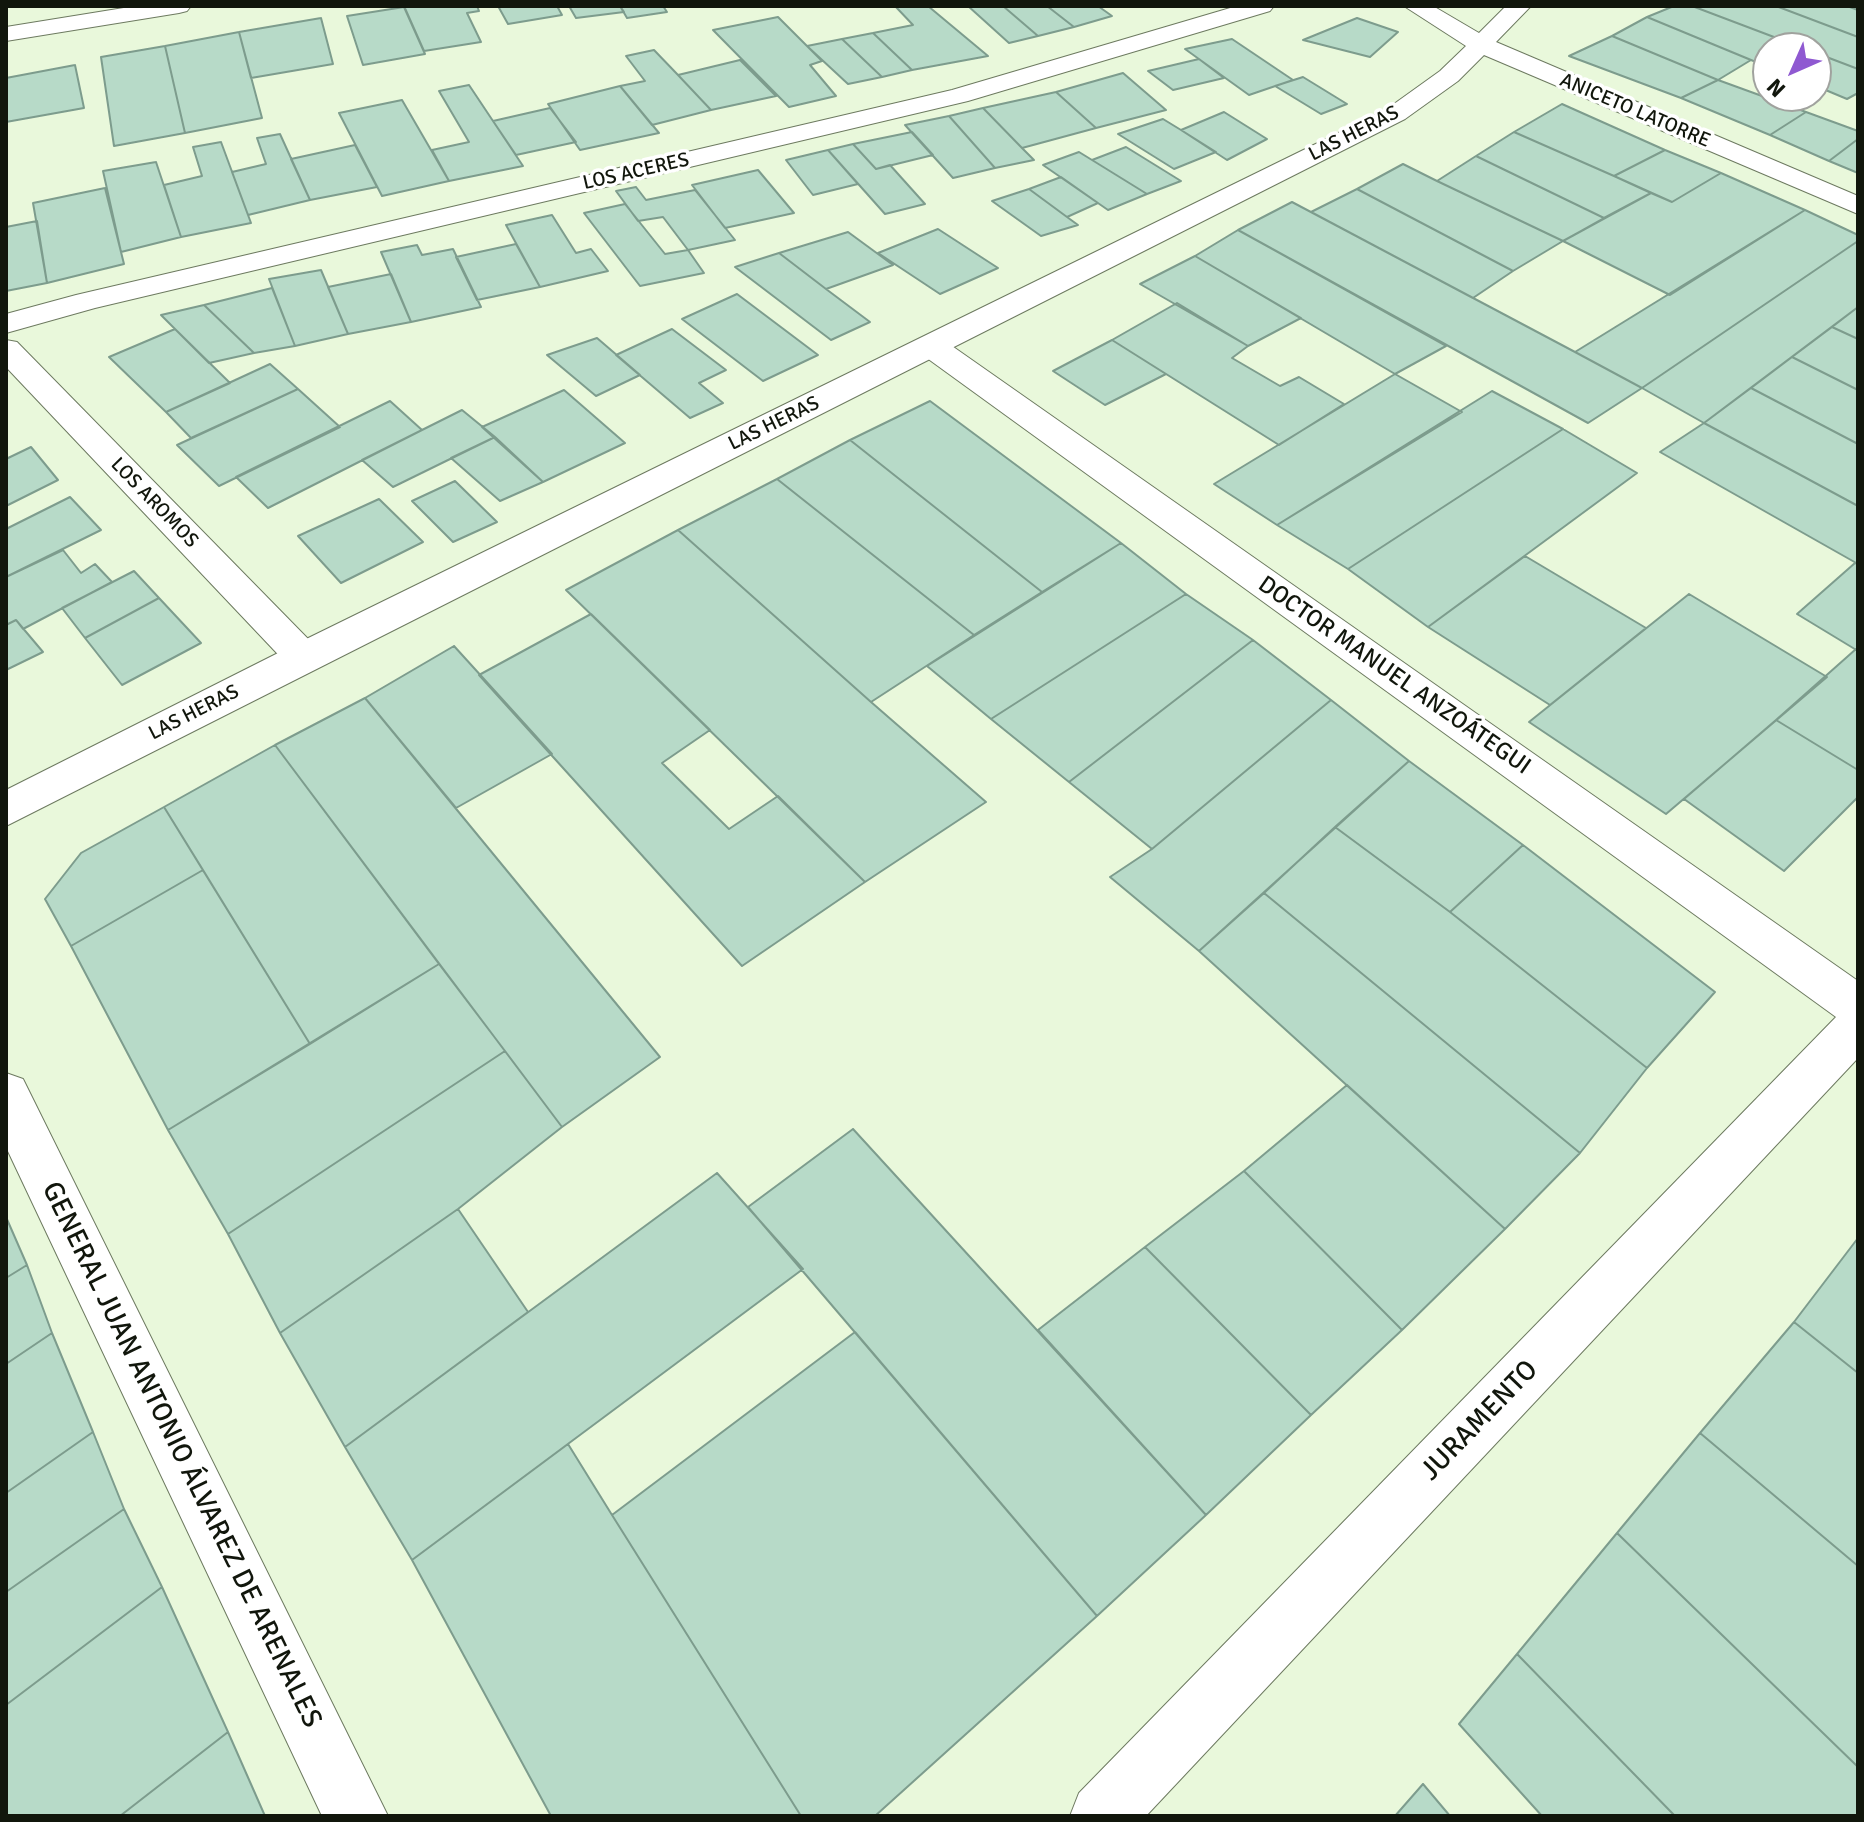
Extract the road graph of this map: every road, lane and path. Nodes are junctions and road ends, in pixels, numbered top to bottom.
1 (179, 6) edge
2 (1262, 6) edge
3 (1416, 6) edge
4 (1519, 6) edge
5 (62, 16) edge
6 (6, 34) edge
7 (1482, 45) junction
8 (1858, 206) edge
9 (6, 324) edge
10 (931, 346) junction
11 (6, 349) edge
12 (303, 657) junction
13 (6, 809) edge
14 (1858, 1007) edge
15 (1858, 1026) edge
16 (6, 1095) edge
17 (356, 1816) edge
18 (1102, 1816) edge

1 - 5 street
2 - 9 street, LOS ACERES
3 - 7 street, ANICETO LATORRE
4 - 7 street, LAS HERAS
5 - 6 street
7 - 8 street, ANICETO LATORRE
7 - 10 street, LAS HERAS
10 - 12 street, LAS HERAS
10 - 14 street, DOCTOR MANUEL ANZOÁTEGUI
11 - 12 street, LOS AROMOS
12 - 13 street, LAS HERAS
15 - 18 street, JURAMENTO
16 - 17 street, GENERAL JUAN ANTONIO ÁLVAREZ DE ARENALES

